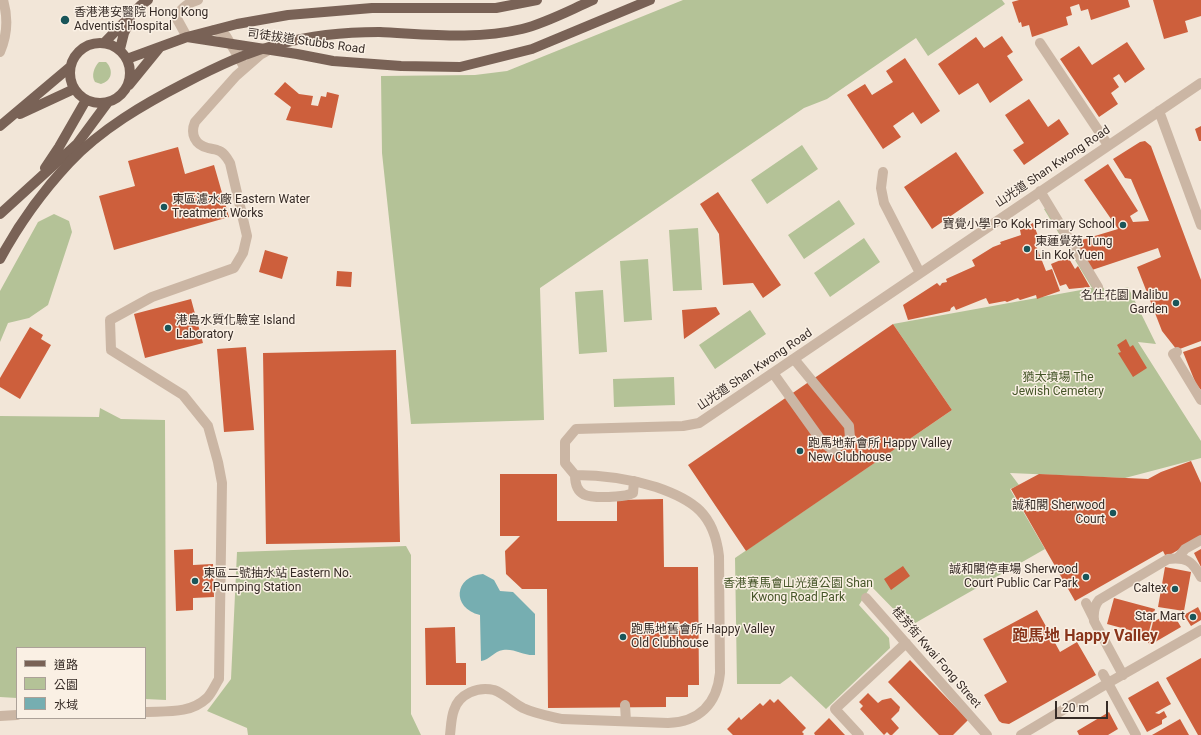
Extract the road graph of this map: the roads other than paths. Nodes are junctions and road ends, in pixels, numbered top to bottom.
1 (3, 0) edge
2 (198, 0) edge
3 (537, 0) edge
4 (592, 0) edge
5 (650, 0) edge
6 (145, 3) edge
7 (214, 30) junction
8 (187, 37) junction
9 (105, 42) junction
10 (1040, 43) dead end
11 (230, 44) junction
12 (160, 48) junction
13 (120, 49) junction
14 (269, 50) junction
15 (0, 52) edge
16 (127, 59) junction
17 (70, 67) junction
18 (245, 69) junction
19 (1201, 83) edge
20 (74, 89) junction
21 (125, 91) junction
22 (86, 100) junction
23 (108, 102) junction
24 (1159, 111) junction
25 (1, 124) edge
26 (1108, 145) junction
27 (883, 172) dead end
28 (37, 180) junction
29 (1040, 191) junction
30 (0, 214) edge
31 (1201, 225) edge
32 (0, 259) edge
33 (920, 273) junction
34 (1098, 287) dead end
35 (1177, 352) dead end
36 (794, 359) junction
37 (773, 373) junction
38 (1201, 400) edge
39 (575, 475) junction
40 (634, 481) junction
41 (1201, 540) edge
42 (1178, 558) junction
43 (1201, 577) edge
44 (866, 598) dead end
45 (1086, 603) dead end
46 (1094, 621) junction
47 (1201, 632) edge
48 (906, 644) junction
49 (1122, 675) junction
50 (1106, 678) junction
51 (625, 705) dead end
52 (146, 712) edge
53 (16, 715) edge
54 (0, 716) edge
55 (626, 721) junction
56 (1025, 734) edge
57 (450, 735) edge
58 (859, 735) edge
59 (987, 735) edge
60 (1136, 735) edge

1 - 15 street
2 - 8 street
3 - 7 main road, 司徒拔道 Stubbs Road
4 - 32 main road, bridge
5 - 14 main road, 司徒拔道 Stubbs Road
6 - 9 main road
6 - 13 main road
7 - 8 main road, 司徒拔道 Stubbs Road
7 - 11 street
8 - 11 main road, 司徒拔道 Stubbs Road
8 - 12 main road, 司徒拔道 Stubbs Road
9 - 13 main road
9 - 17 main road
10 - 26 street
11 - 14 main road, 司徒拔道 Stubbs Road
11 - 18 street
12 - 16 main road, 司徒拔道 Stubbs Road
12 - 21 main road, 司徒拔道 Stubbs Road
13 - 16 main road
14 - 18 street
16 - 21 main road
17 - 20 main road
17 - 25 main road
18 - 52 street
19 - 24 street, 山光道 Shan Kwong Road
20 - 22 main road
20 - 25 main road
21 - 23 main road
22 - 23 main road
22 - 28 main road
23 - 28 main road
24 - 26 street, 山光道 Shan Kwong Road
24 - 31 street
26 - 29 street, 山光道 Shan Kwong Road
27 - 33 street
28 - 30 main road
29 - 33 street, 山光道 Shan Kwong Road
29 - 34 street
33 - 36 street, 山光道 Shan Kwong Road
35 - 38 street
36 - 37 street, 山光道 Shan Kwong Road
36 - 37 street
37 - 39 street, 山光道 Shan Kwong Road
39 - 40 street
39 - 40 street, 山光道 Shan Kwong Road
40 - 55 street
41 - 42 street
42 - 43 street
42 - 46 street
44 - 48 street, 桂芳街 Kwai Fong Street
45 - 46 street
46 - 49 street
47 - 49 street
48 - 58 street
48 - 59 street, 桂芳街 Kwai Fong Street
49 - 50 street
50 - 56 street
50 - 60 street
51 - 55 street
53 - 54 street
55 - 57 street

